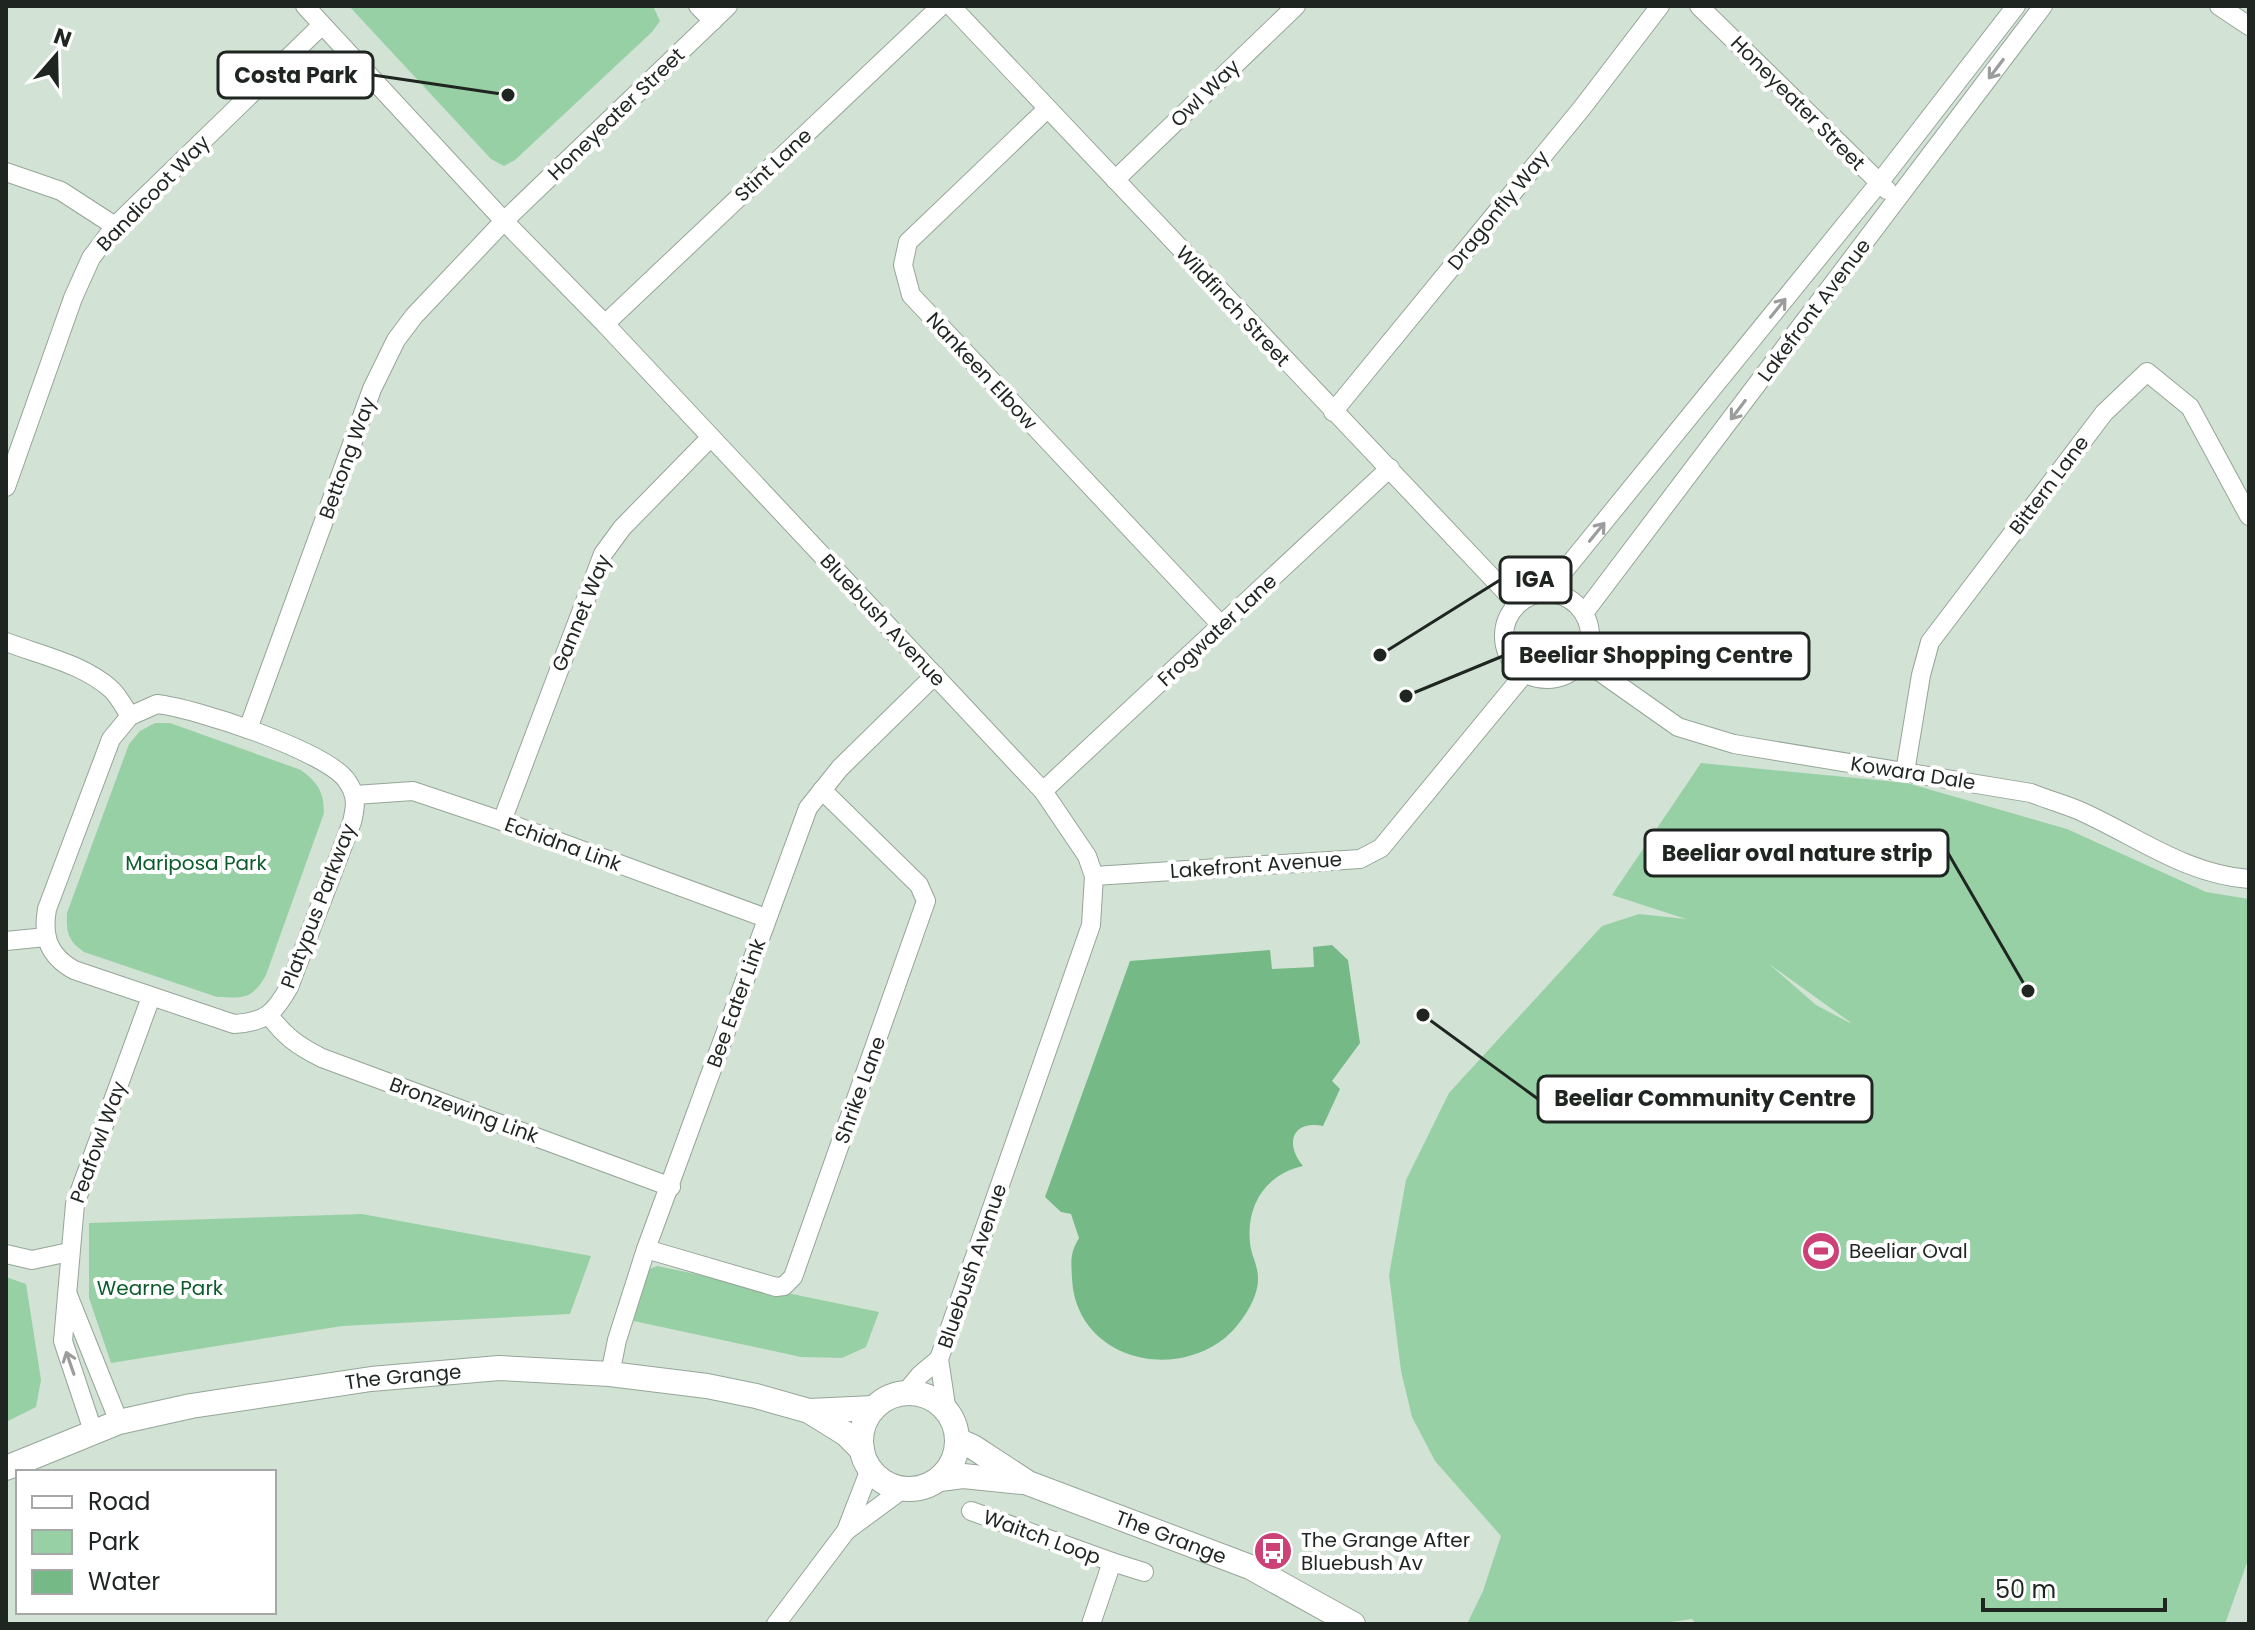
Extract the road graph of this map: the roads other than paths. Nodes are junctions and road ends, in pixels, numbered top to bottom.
1 (305, 6) edge
2 (698, 6) edge
3 (728, 6) edge
4 (941, 6) edge
5 (951, 6) edge
6 (1296, 6) edge
7 (1660, 6) edge
8 (1699, 6) edge
9 (2016, 6) edge
10 (2043, 6) edge
11 (2219, 6) edge
12 (713, 21) junction
13 (322, 25) junction
14 (2249, 26) edge
15 (1047, 109) junction
16 (6, 172) edge
17 (1115, 180) junction
18 (1879, 183) junction
19 (1897, 201) junction
20 (504, 221) junction
21 (115, 226) junction
22 (605, 324) junction
23 (1333, 412) junction
24 (711, 437) junction
25 (1390, 468) junction
26 (6, 487) edge
27 (2249, 516) edge
28 (1547, 592) junction
29 (1517, 604) junction
30 (1584, 613) junction
31 (1222, 626) junction
32 (6, 642) edge
33 (1583, 660) junction
34 (1525, 673) junction
35 (935, 675) junction
36 (130, 716) junction
37 (248, 729) junction
38 (1905, 772) junction
39 (822, 790) junction
40 (1043, 791) junction
41 (355, 795) junction
42 (502, 821) junction
43 (1094, 876) junction
44 (2249, 879) edge
45 (766, 918) junction
46 (46, 937) junction
47 (6, 941) edge
48 (151, 997) junction
49 (269, 1015) junction
50 (671, 1187) junction
51 (646, 1249) junction
52 (69, 1252) junction
53 (6, 1254) edge
54 (67, 1293) junction
55 (939, 1359) junction
56 (610, 1374) junction
57 (905, 1393) junction
58 (874, 1408) junction
59 (809, 1411) junction
60 (947, 1412) junction
61 (119, 1422) junction
62 (93, 1431) junction
63 (957, 1440) junction
64 (866, 1460) junction
65 (6, 1468) edge
66 (940, 1479) junction
67 (1028, 1483) junction
68 (903, 1489) junction
69 (971, 1511) dead end
70 (846, 1531) junction
71 (1112, 1562) junction
72 (1144, 1572) dead end
73 (776, 1624) edge
74 (1091, 1624) edge
75 (1353, 1624) edge

1 - 13 street, Bluebush Avenue
2 - 12 street
3 - 12 street, Honeyeater Street
4 - 22 street, Stint Lane
5 - 15 street, Wildfinch Street
6 - 17 street, Owl Way
7 - 23 street, Dragonfly Way
8 - 18 street, Honeyeater Street
9 - 18 street, Lakefront Avenue
10 -> 19 street, Lakefront Avenue
11 - 14 street
12 - 20 street, Honeyeater Street
13 - 20 street, Bluebush Avenue
13 - 21 street, Bandicoot Way
15 - 17 street, Wildfinch Street
15 - 31 street, Nankeen Elbow
16 - 21 street
17 - 23 street, Wildfinch Street
18 - 19 street, Honeyeater Street
28 -> 18 street, Lakefront Avenue
19 -> 30 street, Lakefront Avenue
20 - 22 street, Bluebush Avenue
20 - 37 street, Bettong Way
21 - 26 street, Bandicoot Way
22 - 24 street, Bluebush Avenue
23 - 25 street, Wildfinch Street
24 - 35 street, Bluebush Avenue
24 - 42 street, Gannet Way
25 - 29 street, Wildfinch Street
25 - 31 street, Frogwater Lane
27 - 38 street, Bittern Lane
28 - 29 street
28 - 30 street
29 - 34 street
30 - 33 street
31 - 40 street, Frogwater Lane
32 - 36 street
33 - 34 street
33 - 38 street, Kowara Dale
34 - 43 street, Lakefront Avenue
35 - 39 street, Bee Eater Link
35 - 40 street, Bluebush Avenue
36 - 37 street, Platypus Parkway
36 - 46 street
37 - 41 street, Platypus Parkway
38 - 44 street, Kowara Dale
39 - 45 street, Bee Eater Link
39 - 51 street, Shrike Lane
40 - 43 street, Bluebush Avenue
41 - 42 street, Echidna Link
41 - 49 street, Platypus Parkway
42 - 45 street, Echidna Link
43 - 55 street, Bluebush Avenue
45 - 50 street, Bee Eater Link
46 - 47 street
46 - 48 street
48 - 49 street
48 - 52 street, Peafowl Way
49 - 50 street, Bronzewing Link
50 - 51 street, Bee Eater Link
51 - 56 street, Bee Eater Link
52 - 53 street
52 - 54 street, Peafowl Way
54 - 61 street, Peafowl Way
62 -> 54 street, Peafowl Way
55 - 57 street, Bluebush Avenue
55 - 60 street, Bluebush Avenue
56 - 59 street, The Grange
56 - 61 street, The Grange
57 - 58 street
57 - 60 street
58 - 59 street, The Grange
58 - 64 street
59 - 64 street, The Grange
60 - 63 street
61 - 62 street, The Grange
62 - 65 street, The Grange
63 - 66 street
63 - 67 street, The Grange
64 - 68 street
64 - 70 street
66 - 67 street, The Grange
66 - 68 street
67 - 75 street, The Grange
68 - 70 street
69 - 71 street, Waitch Loop
70 - 73 street
71 - 72 street, Waitch Loop
71 - 74 street, Waitch Loop

